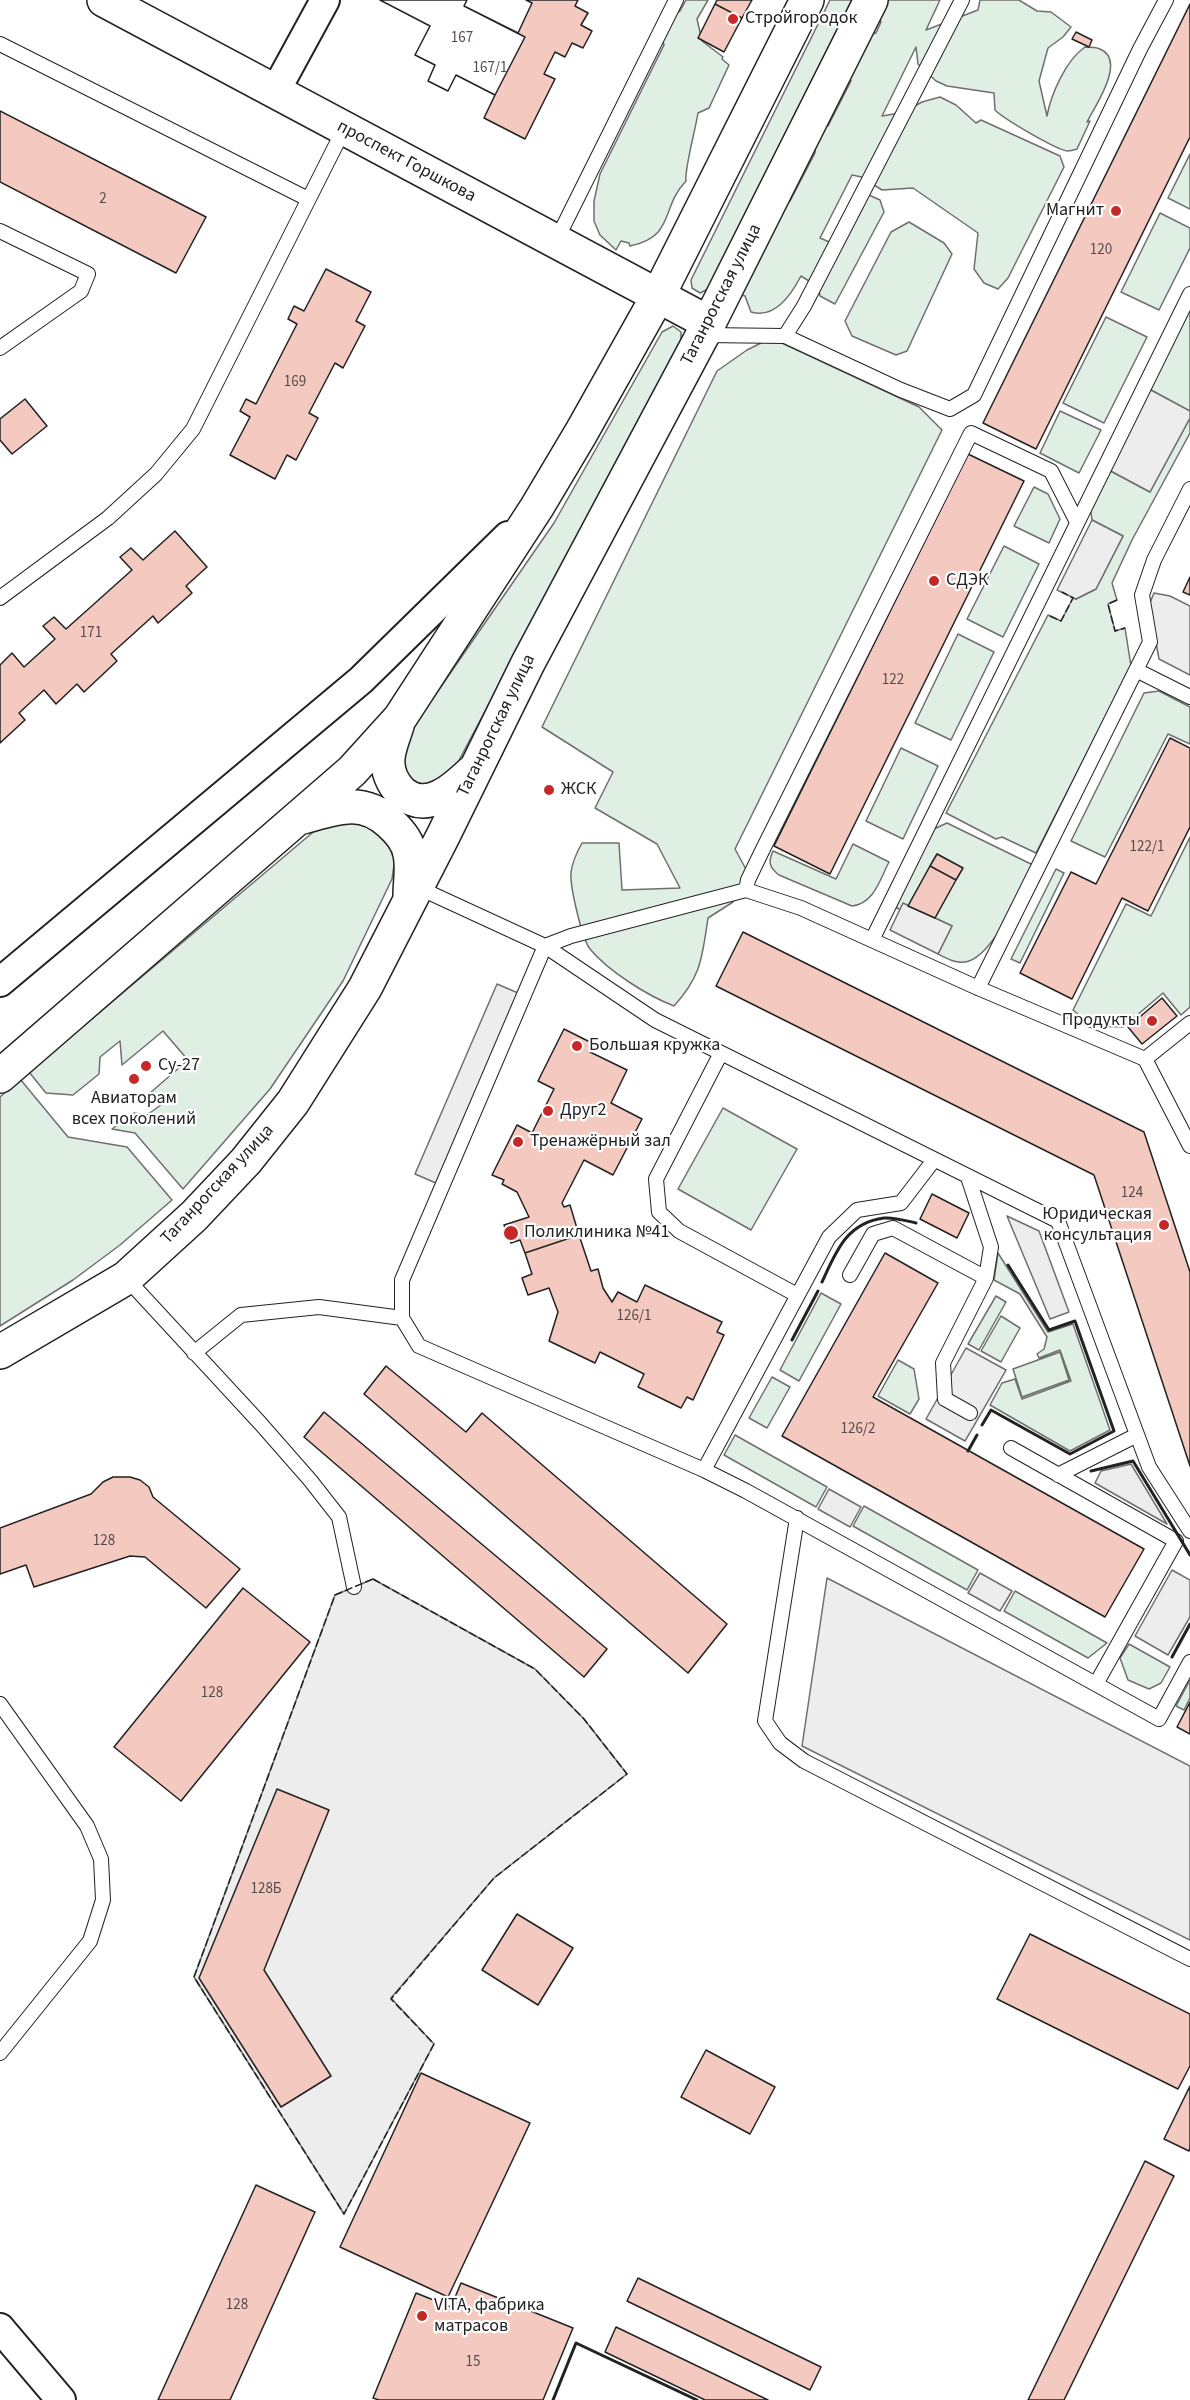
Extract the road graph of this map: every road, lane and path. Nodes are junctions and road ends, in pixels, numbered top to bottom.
1 (105, 0) edge
2 (325, 0) edge
3 (676, 0) edge
4 (807, 0) edge
5 (871, 0) edge
6 (962, 0) edge
7 (1166, 0) edge
8 (0, 44) edge
9 (276, 90) junction
10 (344, 129) junction
11 (308, 199) junction
12 (0, 231) edge
13 (556, 241) junction
14 (1190, 294) edge
15 (658, 296) junction
16 (706, 329) junction
17 (785, 336) junction
18 (0, 348) edge
19 (1190, 489) edge
20 (537, 507) junction
21 (1077, 522) junction
22 (0, 598) edge
23 (1136, 670) junction
24 (1190, 697) edge
25 (400, 718) junction
26 (477, 767) junction
27 (296, 819) junction
28 (746, 890) junction
29 (413, 894) junction
30 (872, 940) junction
31 (545, 946) junction
32 (0, 982) edge
33 (978, 988) junction
34 (1190, 1023) edge
35 (721, 1053) junction
36 (1145, 1059) junction
37 (0, 1076) edge
38 (1190, 1146) edge
39 (934, 1160) junction
40 (968, 1176) junction
41 (850, 1275) dead end
42 (126, 1278) junction
43 (986, 1278) junction
44 (797, 1295) junction
45 (402, 1318) junction
46 (0, 1352) edge
47 (194, 1353) junction
48 (970, 1413) dead end
49 (1137, 1435) junction
50 (1011, 1448) dead end
51 (704, 1470) junction
52 (1058, 1474) junction
53 (797, 1518) junction
54 (1190, 1531) edge
55 (354, 1587) dead end
56 (1190, 1662) edge
57 (1096, 1684) junction
58 (0, 1704) edge
59 (1190, 1959) edge
60 (0, 2053) edge
61 (0, 2328) edge
62 (61, 2400) edge

1 - 9 main road, проспект Горшкова
2 - 9 street
3 - 13 lane
4 - 15 main road
5 - 16 main road, Таганрогская улица
6 - 17 lane
7 - 17 lane
8 - 11 lane
9 - 10 main road, проспект Горшкова
10 - 11 lane
10 - 13 main road, проспект Горшкова
11 - 22 lane
12 - 18 lane
13 - 15 main road, проспект Горшкова
14 - 21 lane
15 - 16 main road, проспект Горшкова
15 - 20 main road
16 - 17 lane
16 - 26 main road, Таганрогская улица
19 - 23 lane
20 - 25 main road
20 - 32 street
21 - 28 lane
21 - 30 lane
23 - 24 lane
23 - 33 lane
25 - 26 main road
25 - 27 main road
26 - 29 main road, Таганрогская улица
27 - 29 main road
27 - 37 main road
28 - 30 lane
28 - 31 lane
29 - 31 lane
29 - 42 main road, Таганрогская улица
30 - 33 lane
31 - 35 lane
31 - 45 lane
33 - 36 lane
34 - 36 lane
35 - 39 lane
35 - 44 lane
36 - 38 lane
39 - 40 lane
39 - 44 lane
40 - 43 lane
40 - 49 lane
41 - 43 lane
42 - 46 main road, Таганрогская улица
42 - 47 lane
43 - 48 lane
44 - 51 lane
45 - 47 lane
45 - 51 lane
47 - 55 lane
49 - 52 lane
49 - 54 lane
50 - 52 lane
51 - 53 lane
52 - 57 lane
53 - 57 lane
53 - 59 lane
56 - 57 lane
58 - 60 lane
61 - 62 street

